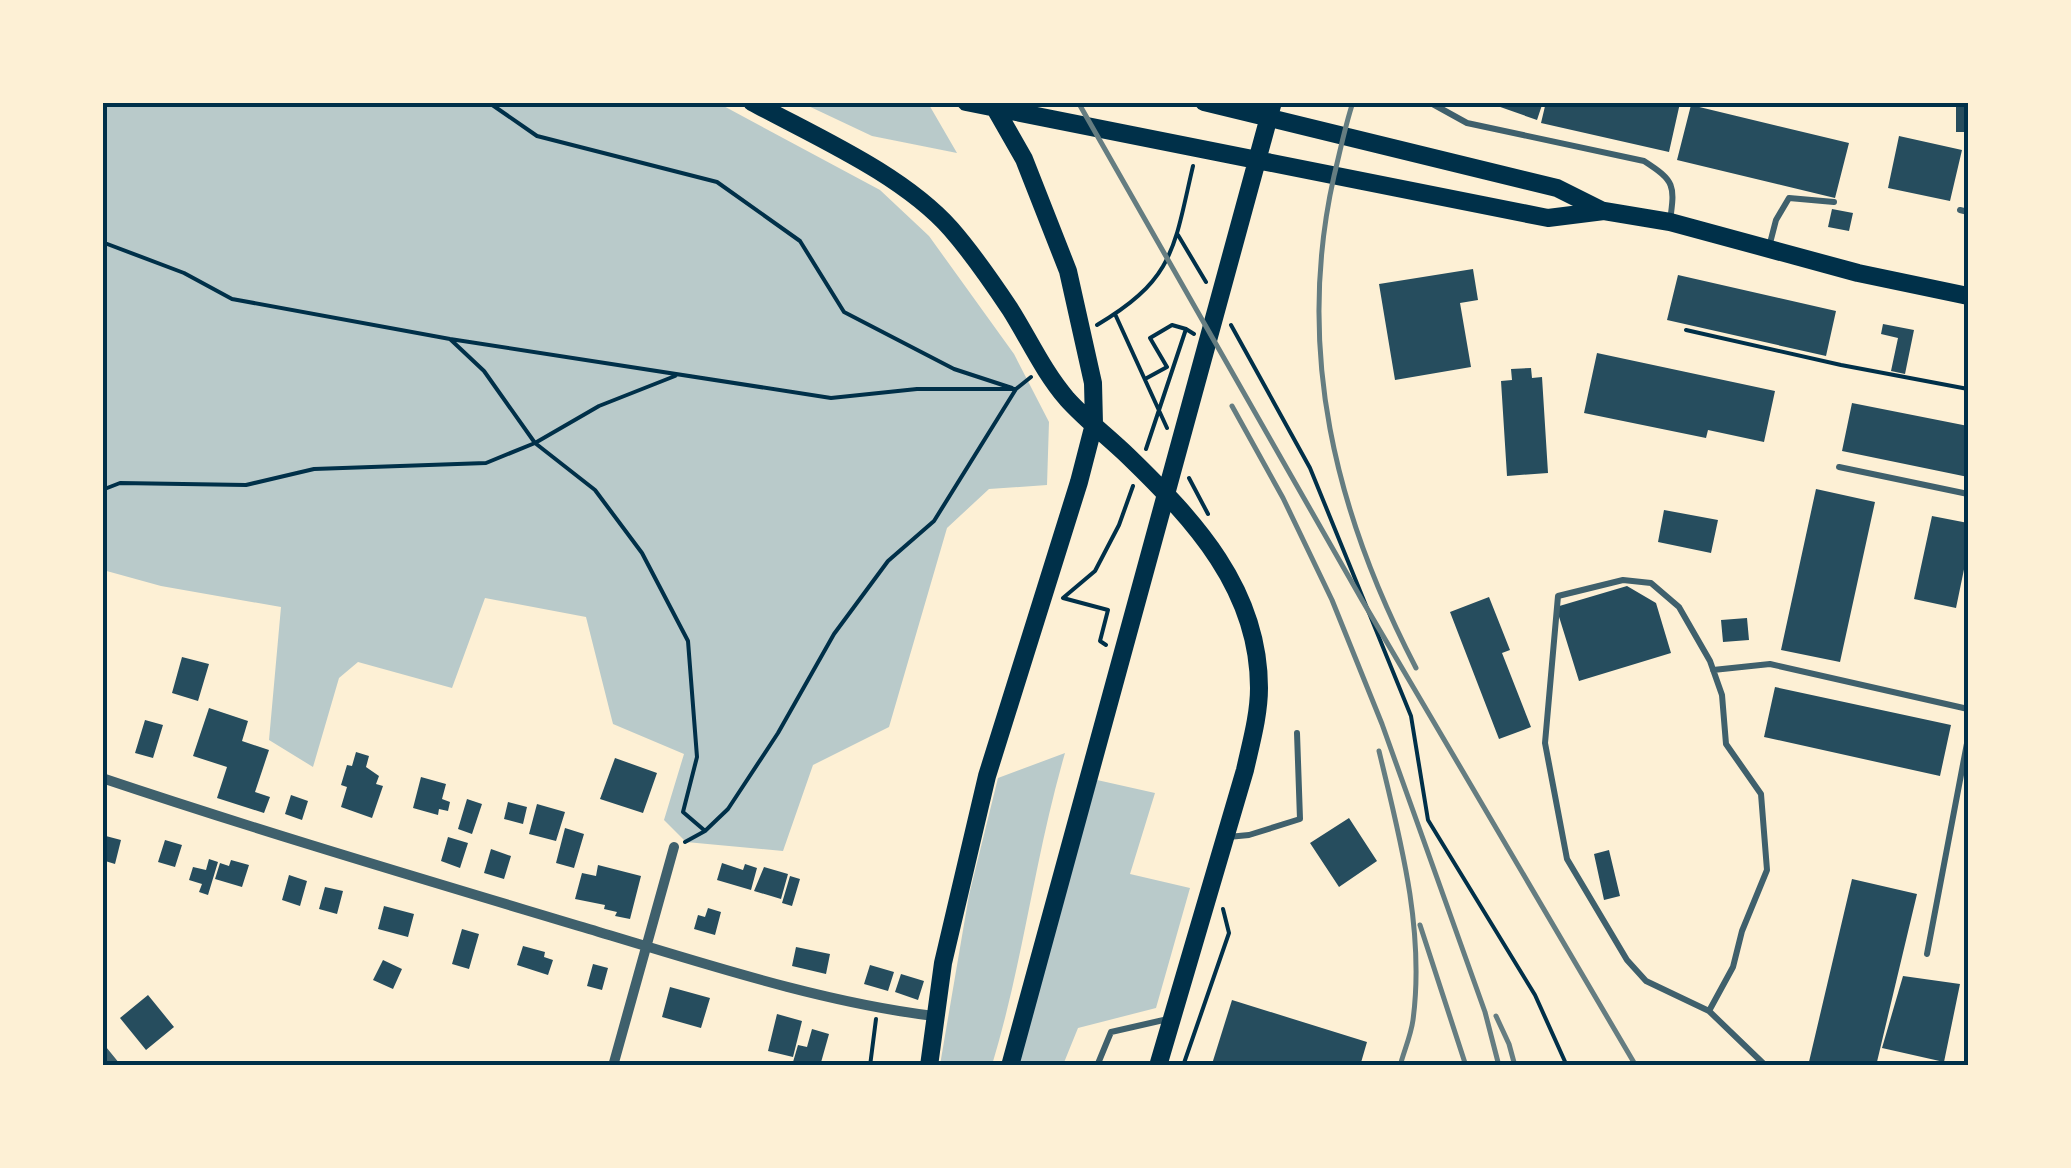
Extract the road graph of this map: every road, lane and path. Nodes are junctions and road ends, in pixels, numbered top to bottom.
1 (488, 102) edge
2 (752, 102) edge
3 (966, 102) edge
4 (992, 102) edge
5 (1204, 102) edge
6 (1429, 102) edge
7 (1264, 106) edge
8 (1186, 192) dead end
9 (1834, 202) dead end
10 (1604, 211) junction
11 (1670, 222) junction
12 (1178, 235) junction
13 (102, 242) edge
14 (1769, 248) junction
15 (1206, 282) dead end
16 (1141, 292) dead end
17 (1968, 296) edge
18 (1115, 314) dead end
19 (1224, 314) dead end
20 (1186, 329) junction
21 (1686, 330) dead end
22 (450, 339) junction
23 (1207, 340) junction
24 (677, 375) junction
25 (1145, 379) junction
26 (1016, 389) junction
27 (1968, 389) edge
28 (1094, 424) junction
29 (1166, 428) dead end
30 (535, 443) junction
31 (1144, 455) dead end
32 (1840, 467) dead end
33 (1138, 472) dead end
34 (1188, 476) dead end
35 (102, 490) edge
36 (1968, 494) edge
37 (1213, 521) dead end
38 (1100, 641) dead end
39 (1714, 670) junction
40 (1968, 708) edge
41 (1297, 733) dead end
42 (1968, 738) edge
43 (102, 778) edge
44 (704, 831) junction
45 (1226, 837) junction
46 (674, 847) joint
47 (1222, 907) dead end
48 (645, 945) junction
49 (1927, 954) dead end
50 (878, 1010) junction
51 (1710, 1011) junction
52 (934, 1016) junction
53 (1174, 1018) junction
54 (102, 1050) edge
55 (115, 1066) edge
56 (613, 1066) edge
57 (870, 1066) edge
58 (930, 1066) edge
59 (1010, 1066) edge
60 (1096, 1066) edge
61 (1158, 1066) edge
62 (1184, 1066) edge
63 (1568, 1066) edge
64 (1766, 1066) edge

1 - 26 path
2 - 28 main road
3 - 10 main road
4 - 28 main road
5 - 7 main road
6 - 11 lane
7 - 10 main road
7 - 23 main road
8 - 12 path
9 - 14 lane
10 - 11 main road
11 - 14 main road
12 - 15 path
12 - 16 path
13 - 22 path
14 - 17 main road
18 - 25 path
19 - 63 path
20 - 23 path
20 - 25 path
20 - 31 path
21 - 27 path
22 - 24 path
22 - 30 path
23 - 59 main road
24 - 26 path
24 - 30 path
25 - 29 path
26 - 44 path
28 - 45 main road
28 - 52 main road
30 - 35 path
30 - 44 path
32 - 36 lane
33 - 38 path
34 - 37 path
39 - 40 lane
39 - 51 lane
39 - 51 lane
41 - 45 lane
42 - 49 lane
43 - 48 street
44 - 46 path
45 - 53 main road
46 - 48 street
47 - 62 path
48 - 50 street
48 - 56 street
50 - 52 street
50 - 57 path
51 - 64 lane
52 - 58 main road
53 - 60 lane
53 - 61 main road
54 - 55 street

